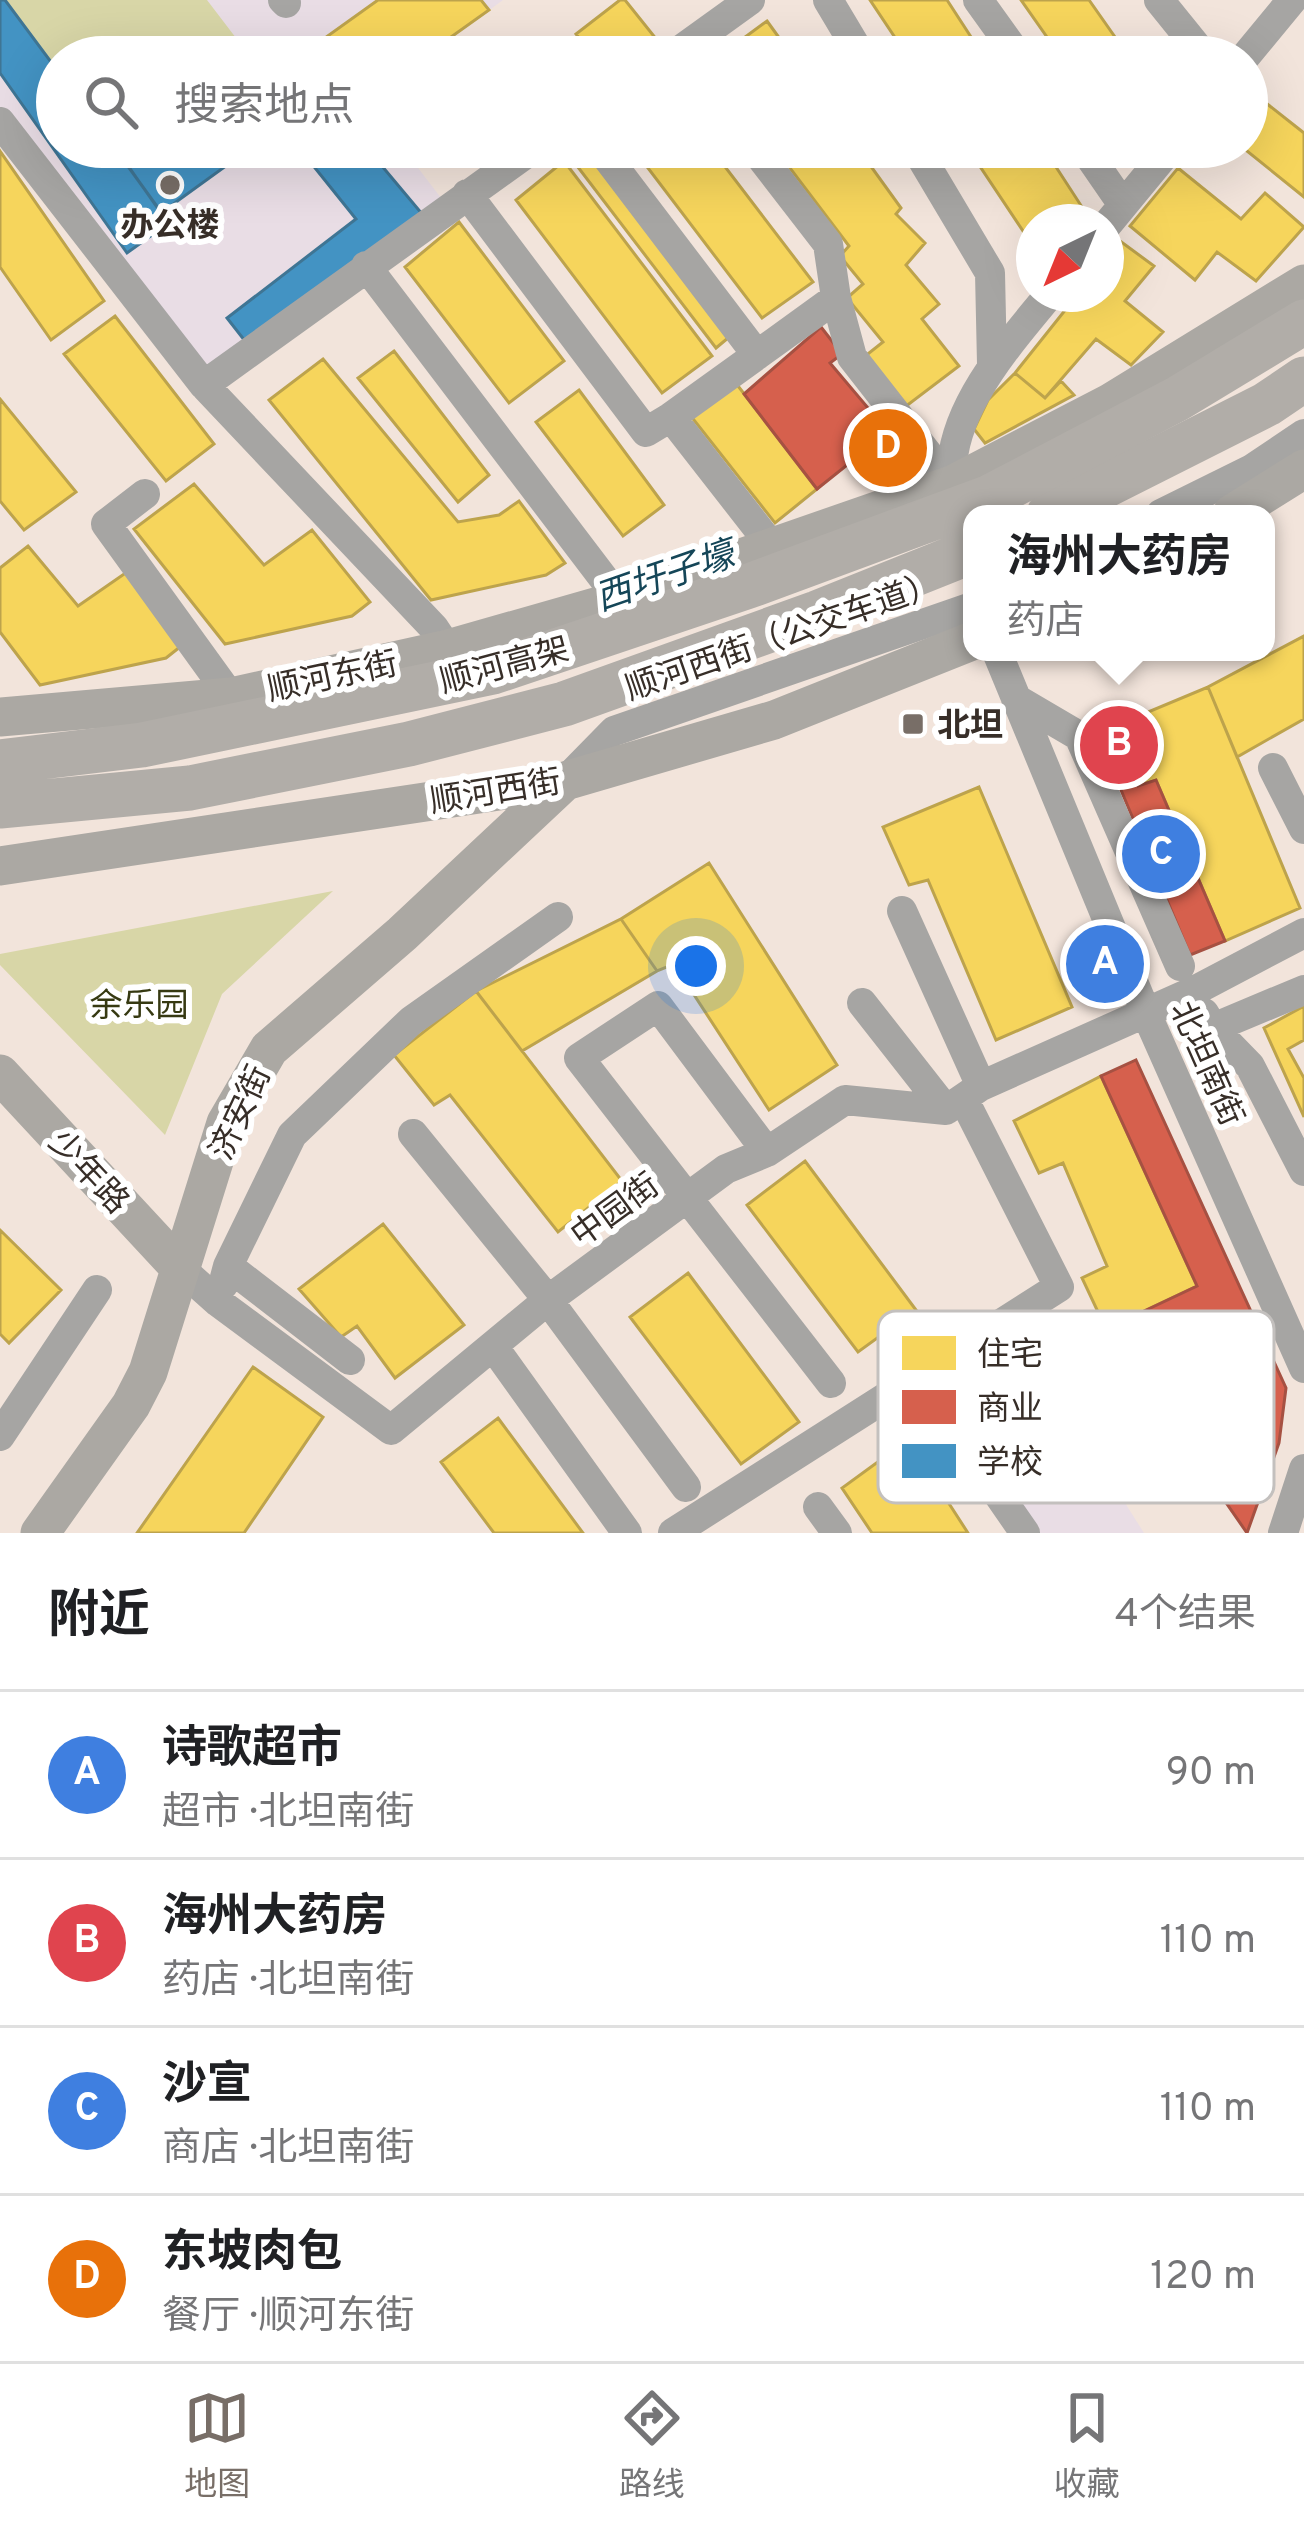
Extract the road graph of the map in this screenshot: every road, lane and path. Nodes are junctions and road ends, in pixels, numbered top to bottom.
1 (751, 0) edge
2 (828, 0) edge
3 (978, 0) edge
4 (1159, 0) edge
5 (1292, 0) edge
6 (703, 36) edge
7 (849, 36) edge
8 (1004, 36) edge
9 (1188, 36) edge
10 (1262, 36) edge
11 (0, 122) edge
12 (505, 168) edge
13 (614, 168) edge
14 (769, 168) edge
15 (928, 168) edge
16 (1093, 168) edge
17 (1154, 168) edge
18 (467, 194) junction
19 (1110, 204) edge
20 (1124, 204) edge
21 (366, 266) junction
22 (1304, 284) edge
23 (836, 298) junction
24 (1035, 312) edge
25 (1304, 322) edge
26 (757, 355) junction
27 (992, 364) junction
28 (1304, 380) edge
29 (204, 385) junction
30 (671, 417) junction
31 (1304, 434) edge
32 (1304, 469) edge
33 (952, 485) junction
34 (145, 494) dead end
35 (968, 505) edge
36 (1067, 505) edge
37 (1180, 505) edge
38 (1246, 505) edge
39 (963, 507) edge
40 (963, 534) edge
41 (774, 548) junction
42 (963, 555) edge
43 (620, 600) junction
44 (963, 610) edge
45 (963, 645) edge
46 (448, 649) junction
47 (1001, 661) edge
48 (231, 697) junction
49 (1016, 699) junction
50 (0, 717) edge
51 (0, 762) edge
52 (1274, 768) dead end
53 (565, 781) junction
54 (0, 806) edge
55 (1304, 829) edge
56 (0, 866) edge
57 (902, 911) dead end
58 (558, 917) dead end
59 (1304, 933) edge
60 (1186, 979) junction
61 (1304, 990) edge
62 (862, 1004) dead end
63 (1146, 1013) junction
64 (1213, 1028) junction
65 (0, 1074) edge
66 (964, 1099) junction
67 (412, 1134) dead end
68 (767, 1152) junction
69 (1304, 1171) edge
70 (686, 1202) junction
71 (228, 1266) junction
72 (180, 1268) junction
73 (97, 1290) dead end
74 (548, 1300) junction
75 (218, 1302) junction
76 (1021, 1311) edge
77 (493, 1346) junction
78 (350, 1360) dead end
79 (1304, 1368) edge
80 (831, 1383) dead end
81 (878, 1403) edge
82 (0, 1436) edge
83 (1304, 1469) edge
84 (686, 1486) dead end
85 (1004, 1503) edge
86 (818, 1507) dead end
87 (40, 1533) edge
88 (627, 1533) edge
89 (674, 1533) edge
90 (837, 1533) edge
91 (1025, 1533) edge
92 (1283, 1533) edge

1 - 6 street
2 - 7 street
3 - 8 street
4 - 9 street
5 - 10 street
11 - 29 street
12 - 18 street
13 - 26 street
14 - 23 street
15 - 27 street
16 - 19 street
17 - 20 street
18 - 21 street
18 - 30 street
21 - 29 street
21 - 43 street
22 - 33 main road, 顺河东街
23 - 26 street
23 - 33 street
24 - 27 street
25 - 35 highway, 顺河高架, bridge
26 - 30 street
27 - 33 street
28 - 36 highway
29 - 46 street
30 - 41 street
31 - 37 street
32 - 38 main road
33 - 40 street, bridge
33 - 41 main road, 顺河东街
34 - 48 street
39 - 51 highway, 顺河高架, bridge
41 - 43 main road, 顺河东街
42 - 54 highway, 顺河高架, bridge
43 - 46 main road, 顺河东街
44 - 53 street, 顺河西街（公交车道）
45 - 53 main road, 顺河西街
46 - 48 main road, 顺河东街
47 - 49 street, 北坦南街
48 - 50 main road, 顺河东街
49 - 60 street
49 - 63 street, 北坦南街
52 - 55 street
53 - 56 main road, 顺河西街
53 - 72 main road, 济安街
57 - 66 street
58 - 71 street
59 - 60 street, 中园街
60 - 63 street, 中园街
60 - 64 street
61 - 64 street
62 - 66 street
63 - 66 street, 中园街
63 - 79 street, 北坦南街
64 - 69 street
65 - 72 main road, 少年路
66 - 68 street, 中园街
66 - 76 street
67 - 74 street
68 - 70 street, 中园街
68 - 70 street
70 - 74 street, 中园街
70 - 80 street
71 - 75 street
71 - 78 street
72 - 75 street, 中园街
72 - 87 main road, 济安街
73 - 82 street
74 - 77 street, 中园街
74 - 84 street
75 - 77 street, 中园街
77 - 88 street
81 - 89 street
83 - 92 street
85 - 91 street
86 - 90 street

